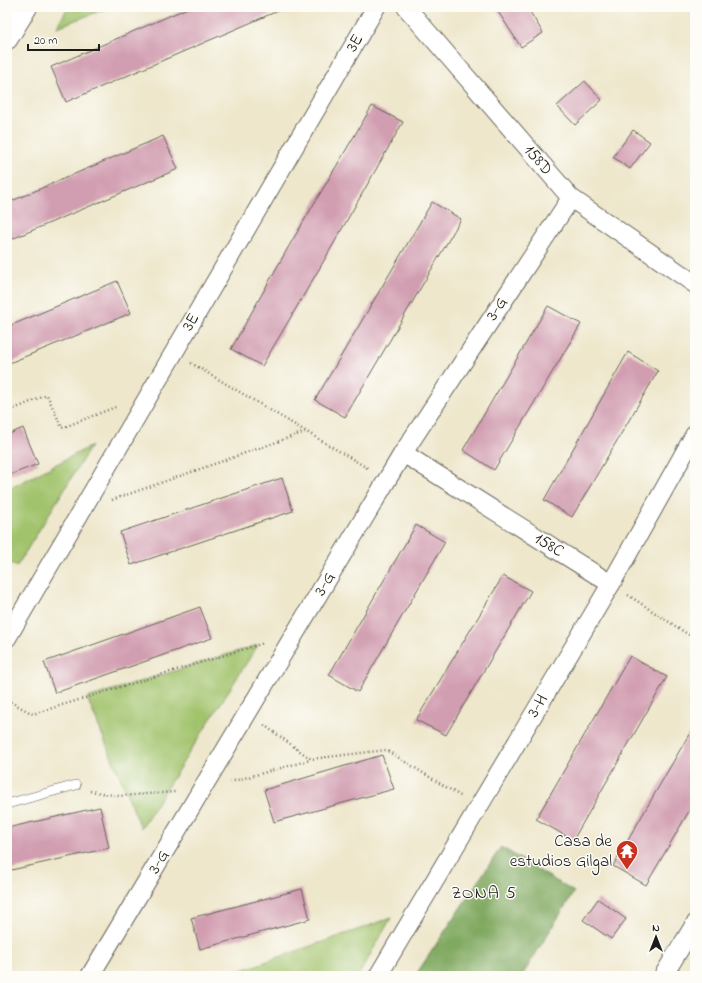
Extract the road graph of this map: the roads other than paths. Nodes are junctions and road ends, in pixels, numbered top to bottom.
1 (26, 7) edge
2 (376, 7) edge
3 (406, 7) edge
4 (7, 38) edge
5 (571, 198) junction
6 (695, 284) edge
7 (695, 434) edge
8 (403, 453) junction
9 (611, 584) junction
10 (7, 638) edge
11 (76, 785) dead end
12 (7, 804) edge
13 (695, 924) edge
14 (90, 976) edge
15 (378, 976) edge
16 (662, 976) edge

1 - 4 street
2 - 10 street, 3E
3 - 5 street, 158D
5 - 6 street, 158D
5 - 8 street, 3-G
7 - 9 street, 3-H
8 - 9 street, 158C
8 - 14 street, 3-G
9 - 15 street, 3-H
11 - 12 lane
13 - 16 street

